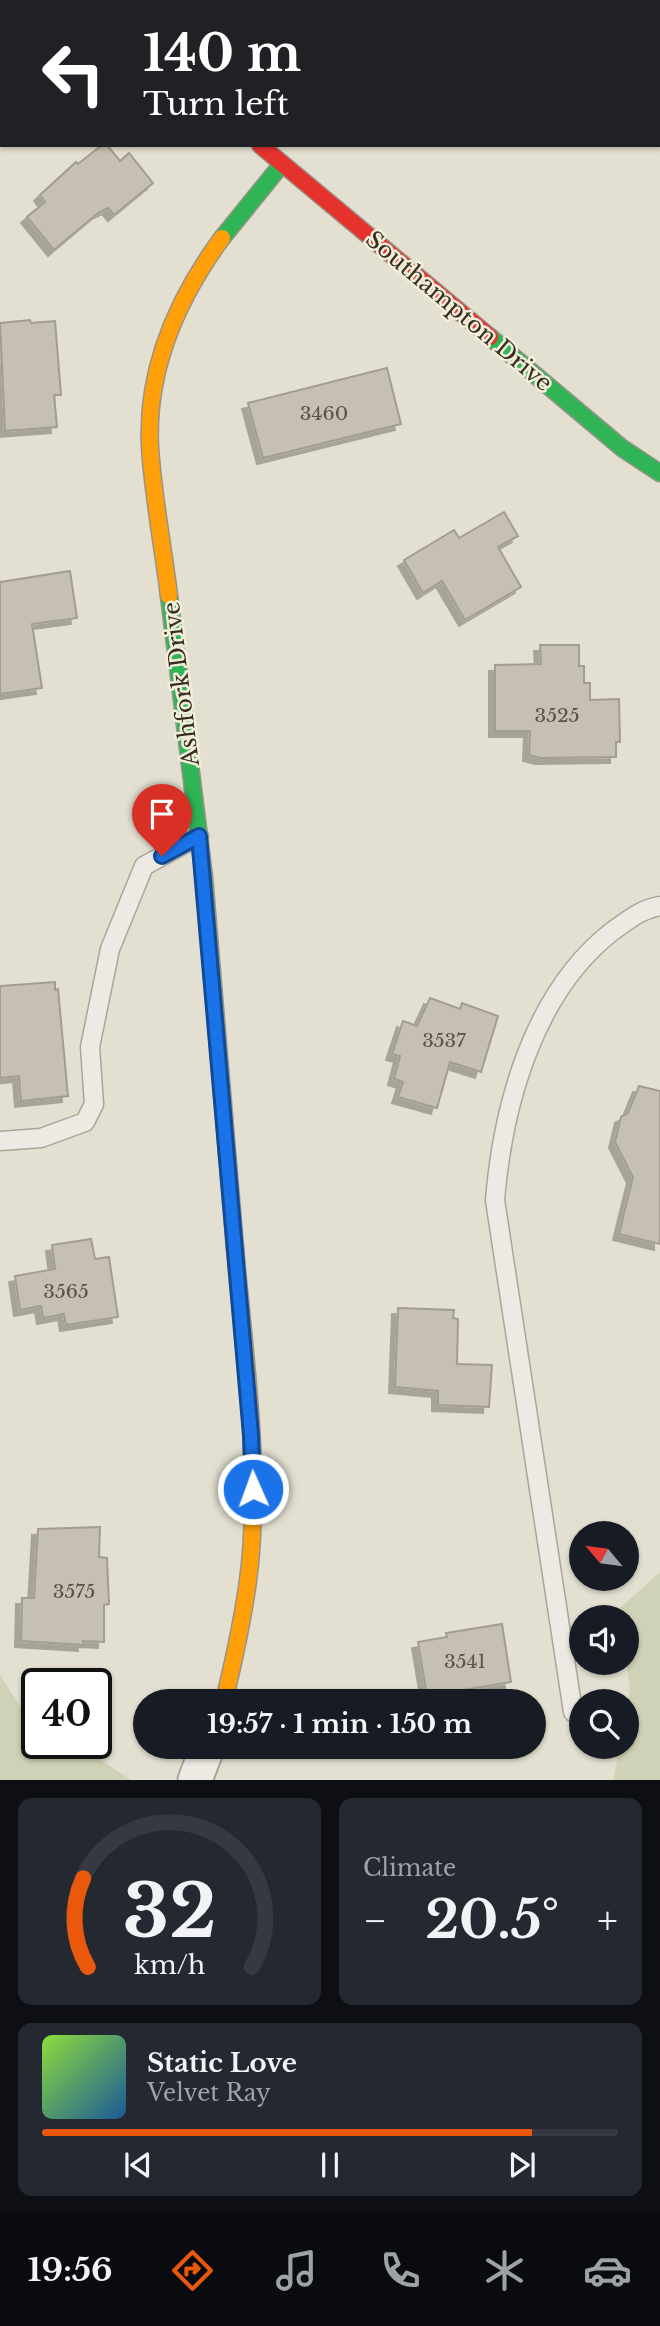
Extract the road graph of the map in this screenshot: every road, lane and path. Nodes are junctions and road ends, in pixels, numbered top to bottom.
1 (262, 147) edge
2 (282, 164) junction
3 (660, 473) edge
4 (199, 836) junction
5 (660, 905) edge
6 (0, 1141) edge
7 (226, 1689) edge
8 (569, 1689) edge
9 (203, 1759) edge
10 (195, 1780) edge

1 - 2 street, Southampton Drive
2 - 3 street, Southampton Drive
2 - 4 street, Ashfork Drive
4 - 6 lane
4 - 7 street, Ashfork Drive
5 - 8 lane
9 - 10 street

